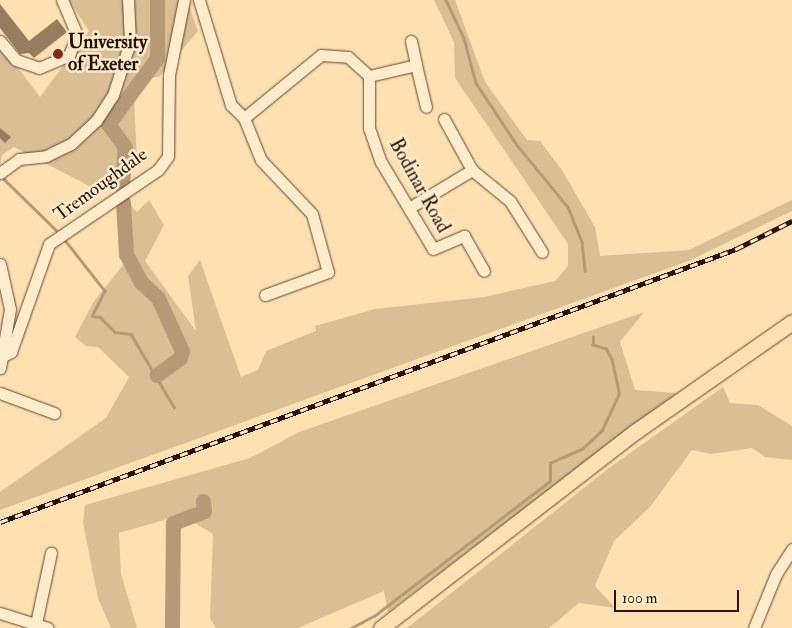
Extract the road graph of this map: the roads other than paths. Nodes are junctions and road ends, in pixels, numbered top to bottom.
1 (62, 0) edge
2 (128, 0) edge
3 (184, 0) edge
4 (199, 0) edge
5 (0, 41) edge
6 (412, 41) dead end
7 (416, 65) junction
8 (369, 76) junction
9 (426, 107) dead end
10 (244, 118) junction
11 (444, 119) dead end
12 (472, 170) junction
13 (0, 173) edge
14 (409, 208) junction
15 (542, 252) dead end
16 (0, 264) edge
17 (484, 271) dead end
18 (265, 295) dead end
19 (792, 322) edge
20 (3, 342) edge
21 (3, 356) junction
22 (0, 368) edge
23 (0, 393) edge
24 (54, 413) dead end
25 (792, 549) edge
26 (51, 553) dead end
27 (0, 614) edge
28 (40, 627) edge
29 (381, 628) edge
30 (754, 628) edge

1 - 5 street
2 - 13 street
3 - 21 street, Tremoughdale
4 - 10 street
6 - 7 street
7 - 8 street
7 - 9 street
8 - 10 street
8 - 14 street, Bodinar Road
10 - 18 street
11 - 12 street
12 - 14 street
12 - 15 street
14 - 17 street, Bodinar Road
16 - 20 street
19 - 29 main road
20 - 21 street
21 - 22 street
23 - 24 street
25 - 30 street
26 - 28 street
27 - 28 street

